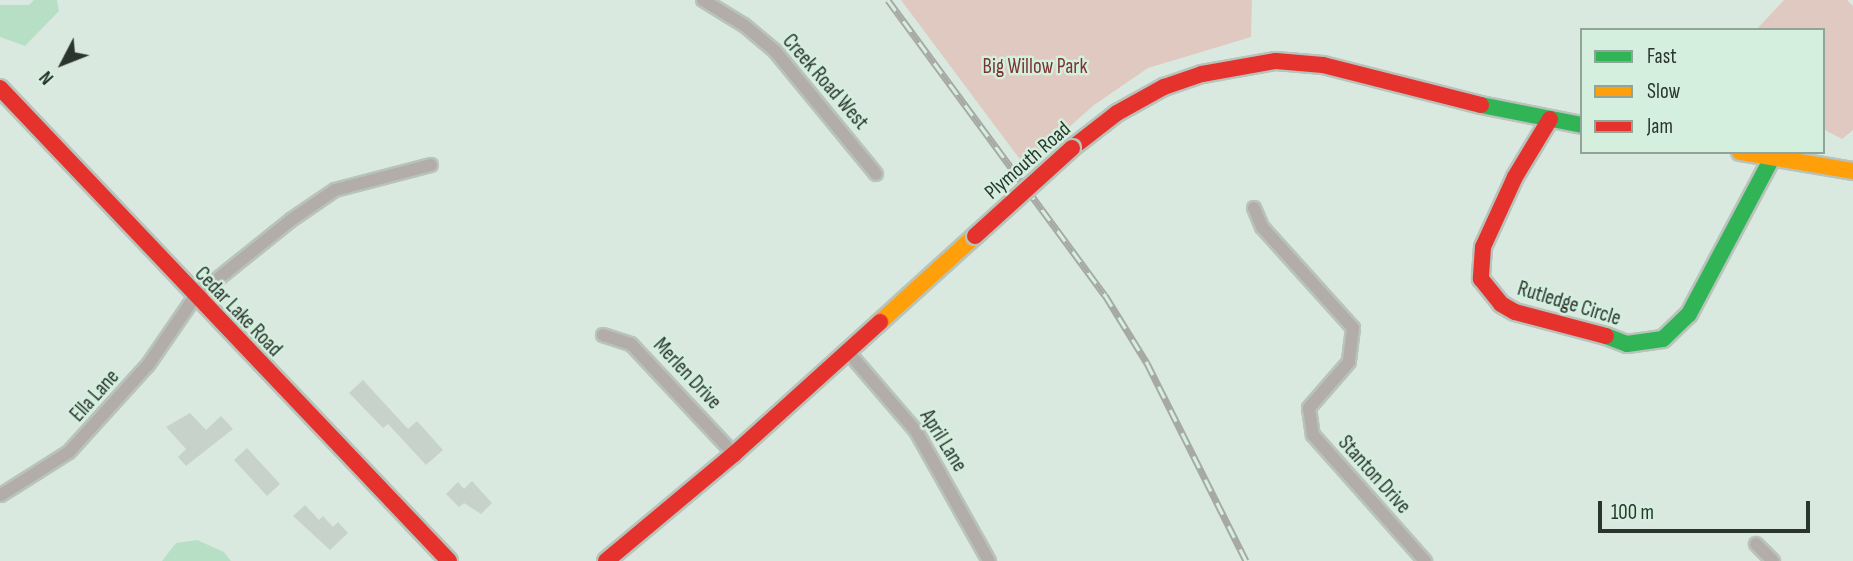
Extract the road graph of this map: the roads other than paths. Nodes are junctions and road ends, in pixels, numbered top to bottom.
1 (703, 0) edge
2 (0, 88) edge
3 (1550, 119) junction
4 (1580, 125) edge
5 (1751, 154) edge
6 (1772, 158) junction
7 (431, 165) dead end
8 (1853, 171) edge
9 (876, 174) dead end
10 (1254, 208) dead end
11 (194, 298) junction
12 (603, 335) dead end
13 (848, 352) junction
14 (734, 454) junction
15 (1, 495) edge
16 (1756, 544) dead end
17 (449, 561) edge
18 (606, 561) edge
19 (989, 561) edge
20 (1424, 561) edge
21 (1773, 561) edge

1 - 9 street, Creek Road West
2 - 11 main road, Cedar Lake Road
3 - 4 main road, Plymouth Road
3 - 6 main road, Rutledge Circle
3 - 13 main road, Plymouth Road, bridge
5 - 6 main road
6 - 8 main road
7 - 11 street, Ella Lane
10 - 20 street, Stanton Drive
11 - 15 street, Ella Lane
11 - 17 main road, Cedar Lake Road
12 - 14 street, Merlen Drive
13 - 14 main road, Plymouth Road
13 - 19 street, April Lane
14 - 18 main road, Plymouth Road
16 - 21 street

